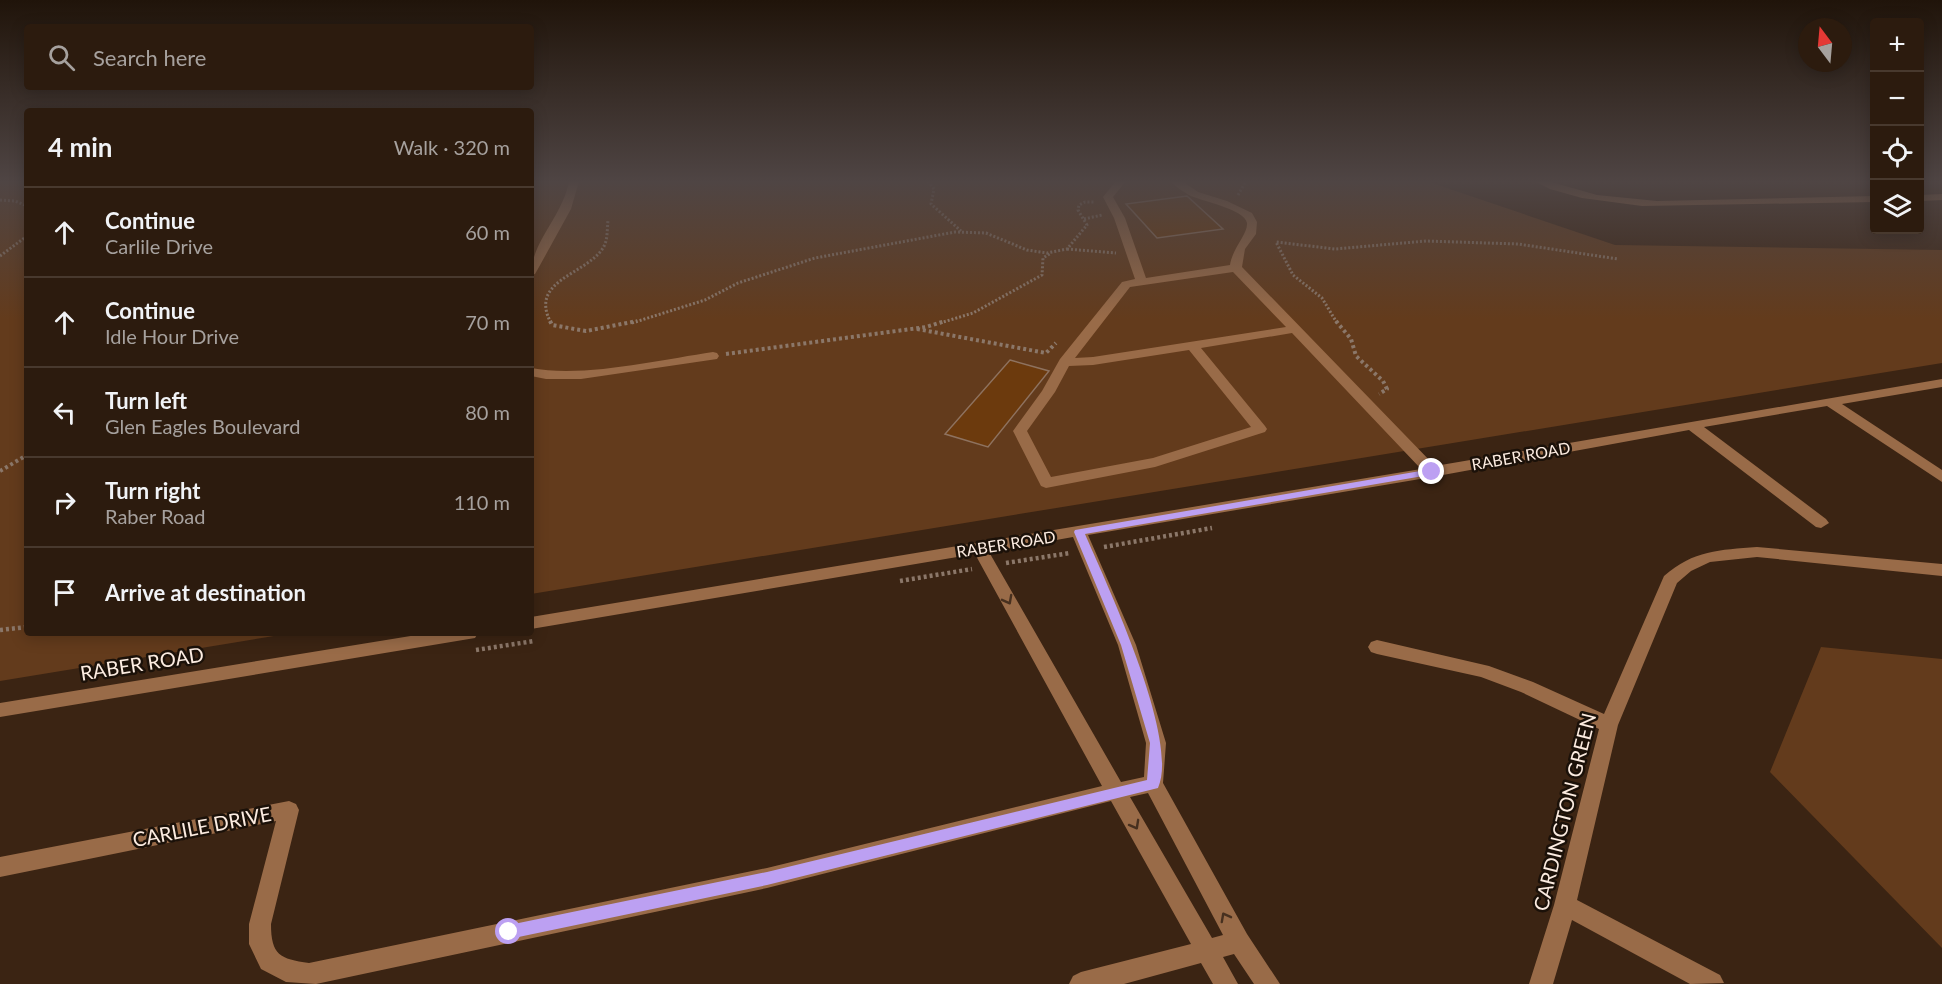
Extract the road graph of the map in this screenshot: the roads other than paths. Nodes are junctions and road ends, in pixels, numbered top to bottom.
1 (556, 227) edge
2 (1121, 227) edge
3 (1252, 227) edge
4 (534, 266) edge
5 (1236, 268) junction
6 (1141, 281) junction
7 (1297, 329) junction
8 (1192, 346) junction
9 (713, 356) road end
10 (1065, 362) junction
11 (534, 373) edge
12 (1942, 383) edge
13 (1830, 402) junction
14 (1692, 425) junction
15 (1432, 472) junction
16 (1942, 477) edge
17 (1821, 523) dead end
18 (1079, 532) junction
19 (980, 549) junction
20 (1942, 570) edge
21 (534, 623) edge
22 (451, 636) edge
23 (1377, 647) dead end
24 (0, 710) edge
25 (1609, 725) junction
26 (1153, 784) junction
27 (1116, 791) junction
28 (0, 867) edge
29 (1565, 905) junction
30 (1239, 942) junction
31 (1206, 951) junction
32 (1712, 983) edge
33 (1081, 984) edge
34 (1226, 984) edge
35 (1268, 984) edge
36 (1541, 984) edge

1 - 4 street
2 - 6 street
3 - 5 street
5 - 6 street
5 - 7 street
6 - 10 street
7 - 8 street
7 - 15 street
8 - 10 street
8 - 10 street
9 - 11 street
12 - 13 street, RABER ROAD
13 - 14 street, RABER ROAD
13 - 16 street
14 - 15 street, RABER ROAD
14 - 17 street
15 - 18 street, RABER ROAD
18 - 19 street, RABER ROAD
18 - 26 street
19 - 21 street, RABER ROAD
19 -> 27 street
20 - 25 street, CARDINGTON GREEN
22 - 24 street, RABER ROAD
23 - 25 street
25 - 29 street, CARDINGTON GREEN
26 - 27 street
30 -> 26 street
27 - 28 street, CARLILE DRIVE
27 -> 31 street
29 - 32 street
29 - 36 street, CARDINGTON GREEN
30 - 31 street
30 - 35 street
31 - 33 street
31 - 34 street

